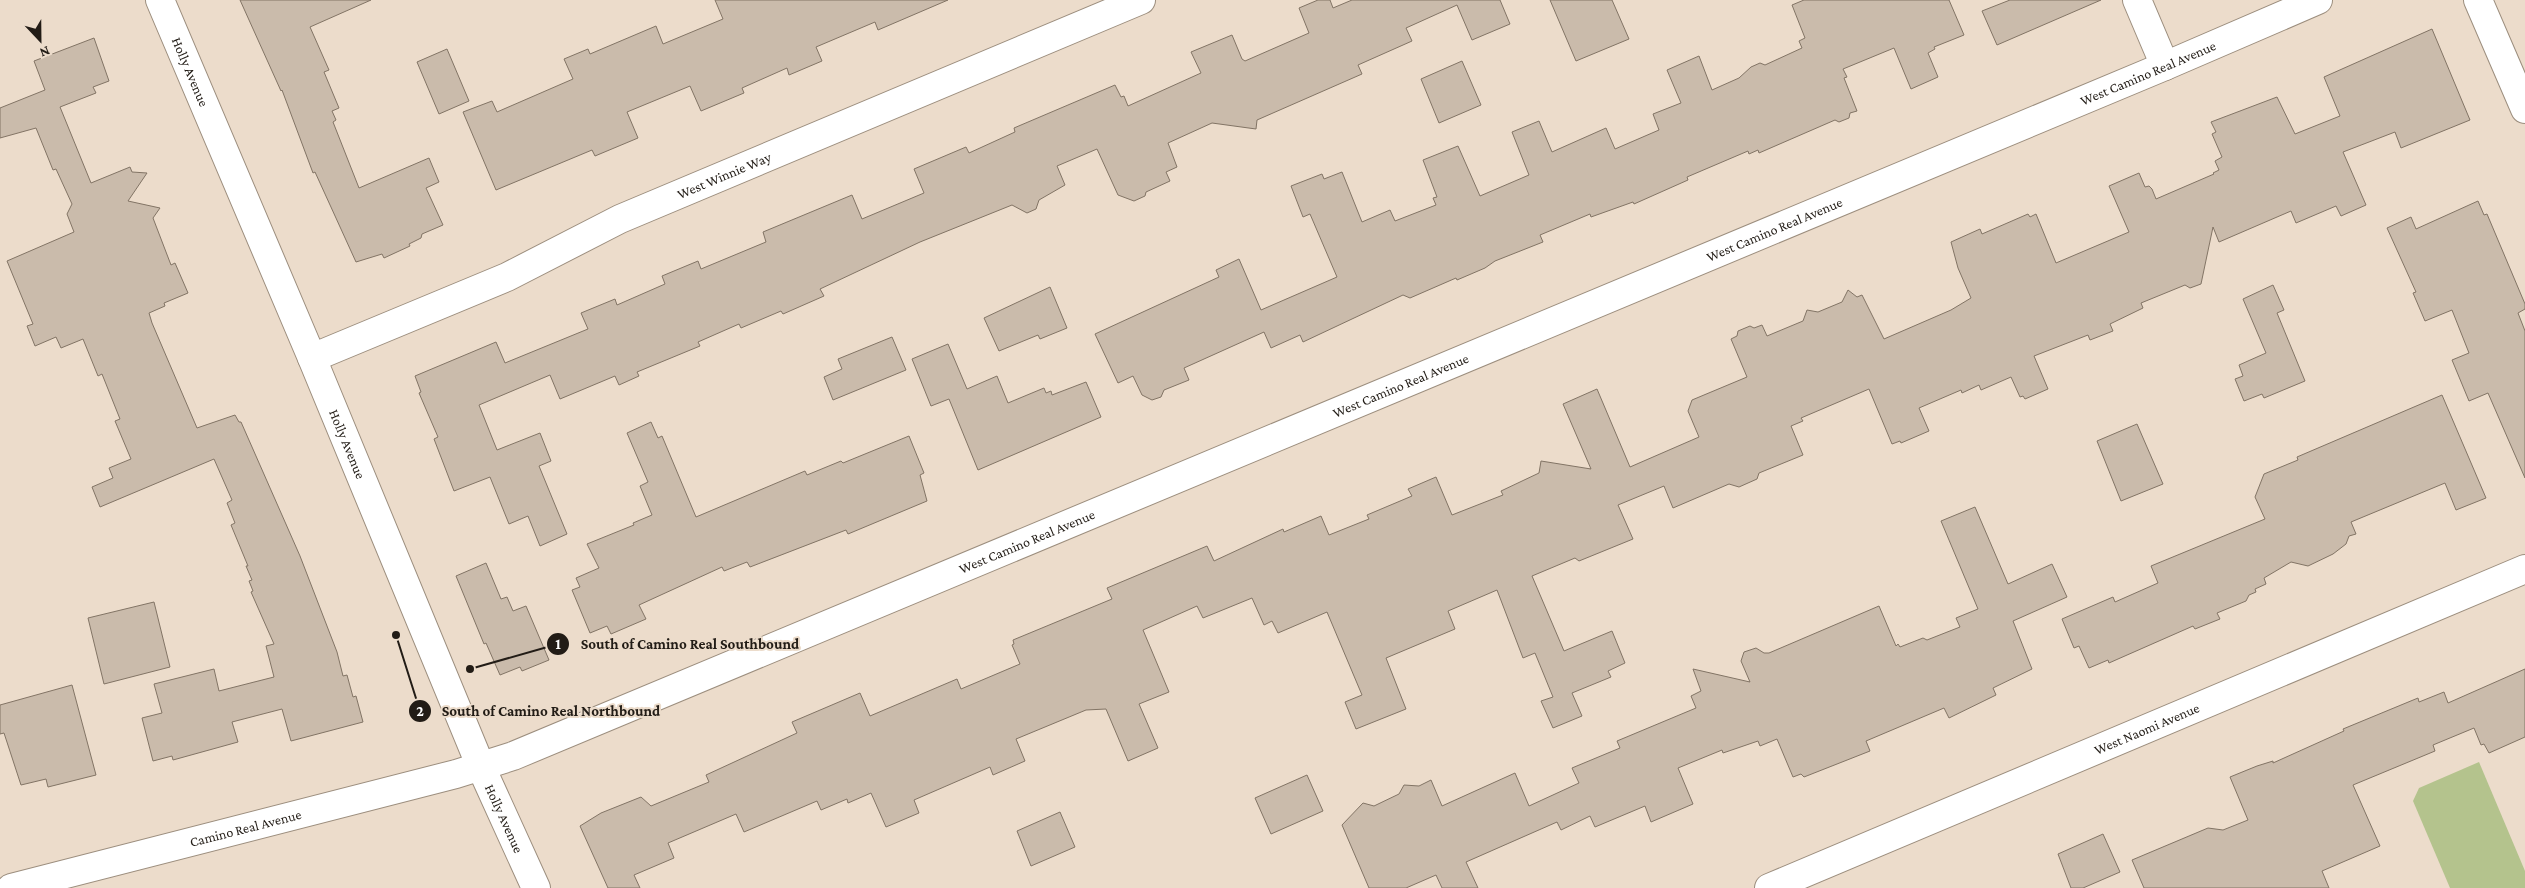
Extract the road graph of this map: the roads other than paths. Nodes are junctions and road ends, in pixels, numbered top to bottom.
1 (160, 0) edge
2 (1141, 0) edge
3 (2137, 0) edge
4 (2318, 0) edge
5 (2478, 0) edge
6 (2165, 66) junction
7 (2525, 109) edge
8 (312, 358) junction
9 (2525, 569) edge
10 (481, 767) junction
11 (11, 888) edge
12 (536, 888) edge
13 (1769, 888) edge

1 - 8 street, Holly Avenue
2 - 8 street, West Winnie Way
3 - 6 street
4 - 6 street, West Camino Real Avenue
5 - 7 street
6 - 10 street, West Camino Real Avenue
8 - 10 street, Holly Avenue
9 - 13 street, West Naomi Avenue
10 - 11 street, Camino Real Avenue
10 - 12 street, Holly Avenue

